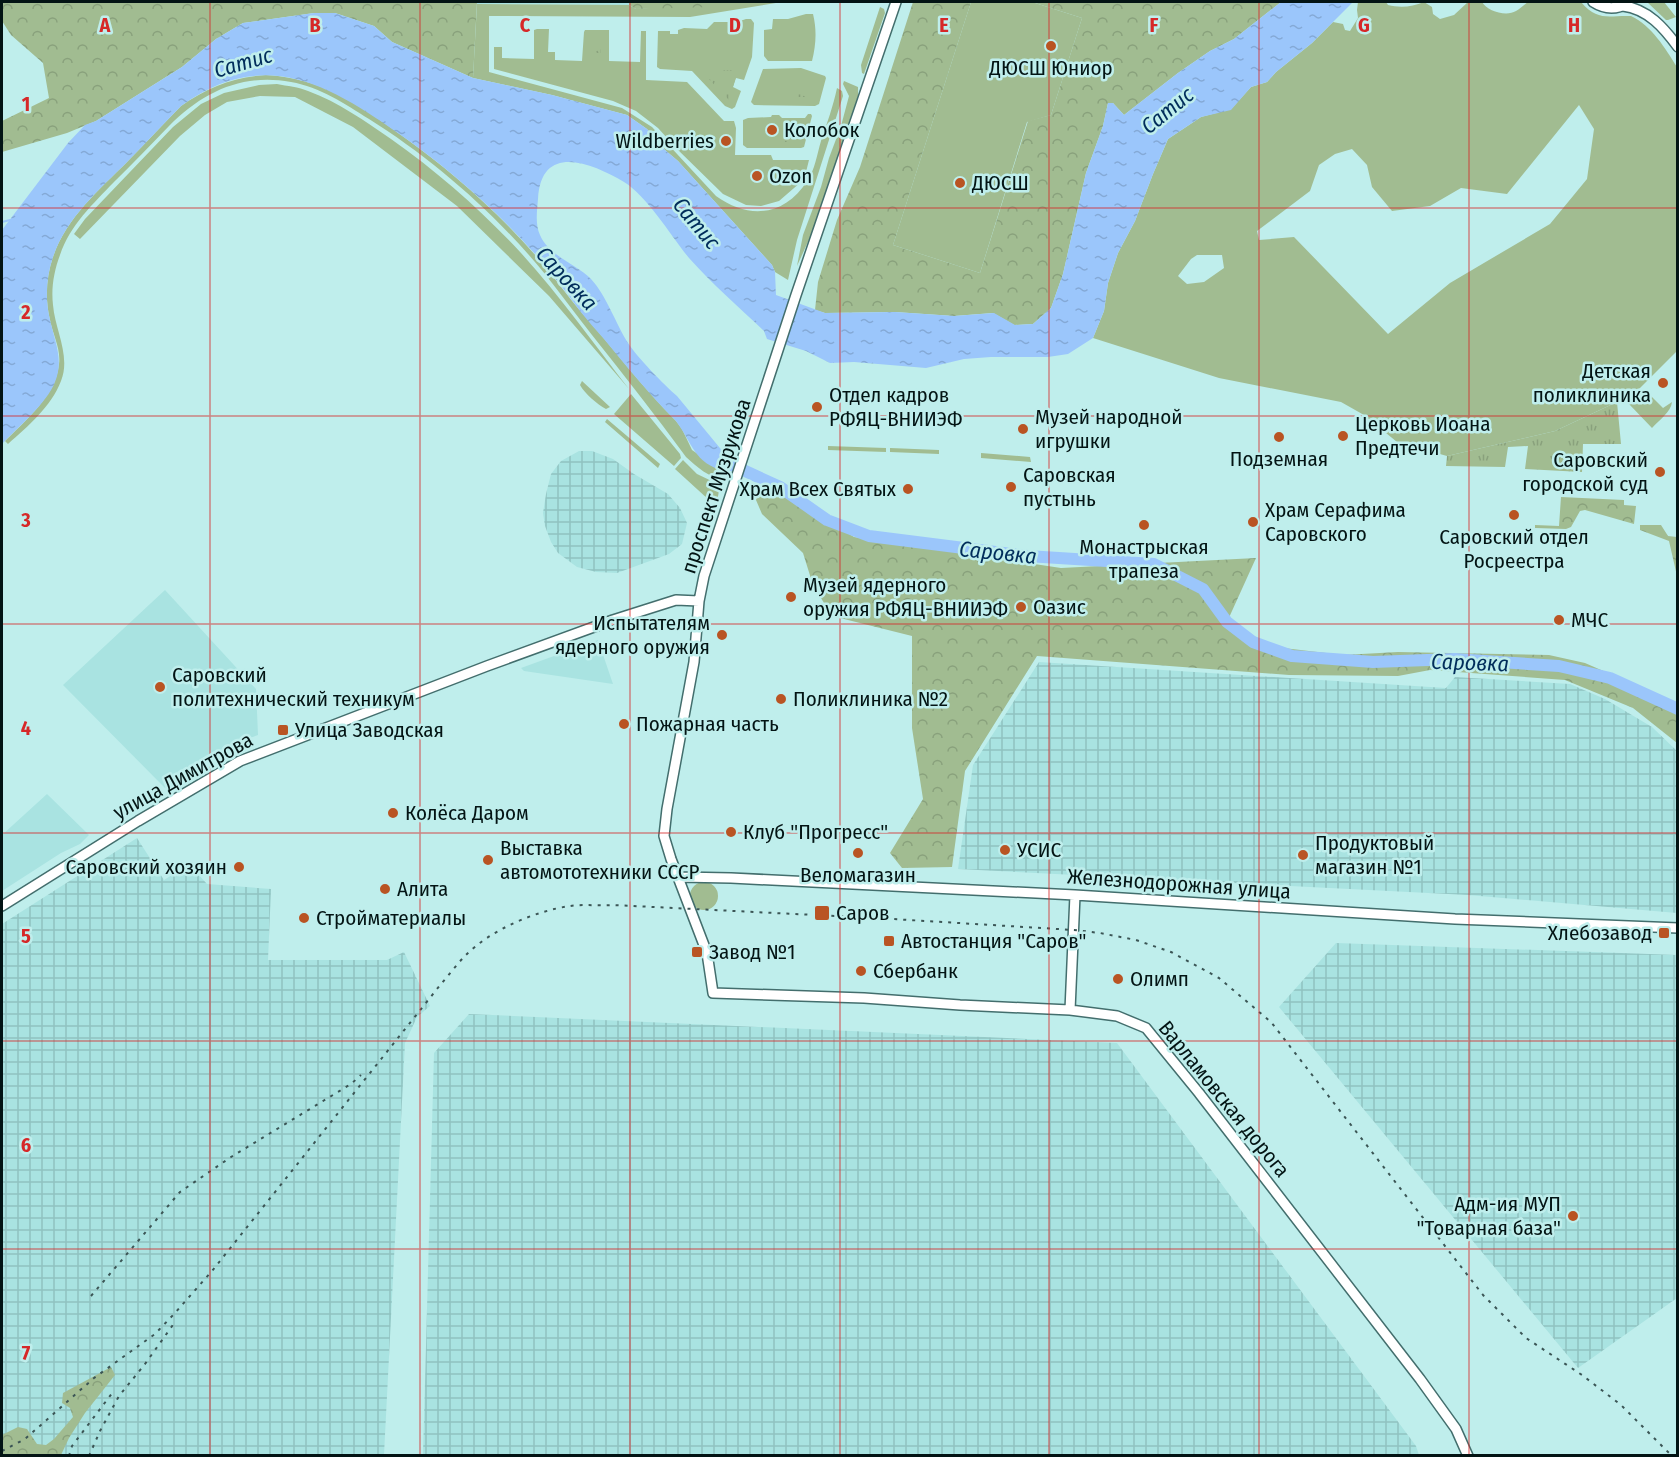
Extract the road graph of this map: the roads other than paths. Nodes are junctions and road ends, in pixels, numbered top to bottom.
1 (896, 2) edge
2 (1593, 2) edge
3 (1642, 2) edge
4 (1627, 4) edge
5 (1651, 17) junction
6 (1677, 47) edge
7 (699, 601) junction
8 (679, 878) junction
9 (1075, 895) junction
10 (2, 906) edge
11 (1677, 928) edge
12 (713, 993) joint
13 (1070, 1010) junction
14 (1468, 1455) edge

1 - 7 street, проспект Музрукова
2 - 4 street
3 - 5 street
4 - 5 street
5 - 6 street
7 - 8 street, проспект Музрукова
7 - 10 street, улица Димитрова
8 - 9 street, Железнодорожная улица
8 - 12 street, проспект Музрукова
9 - 11 street, Железнодорожная улица
9 - 13 street
12 - 13 street, Варламовская дорога
13 - 14 street, Варламовская дорога

